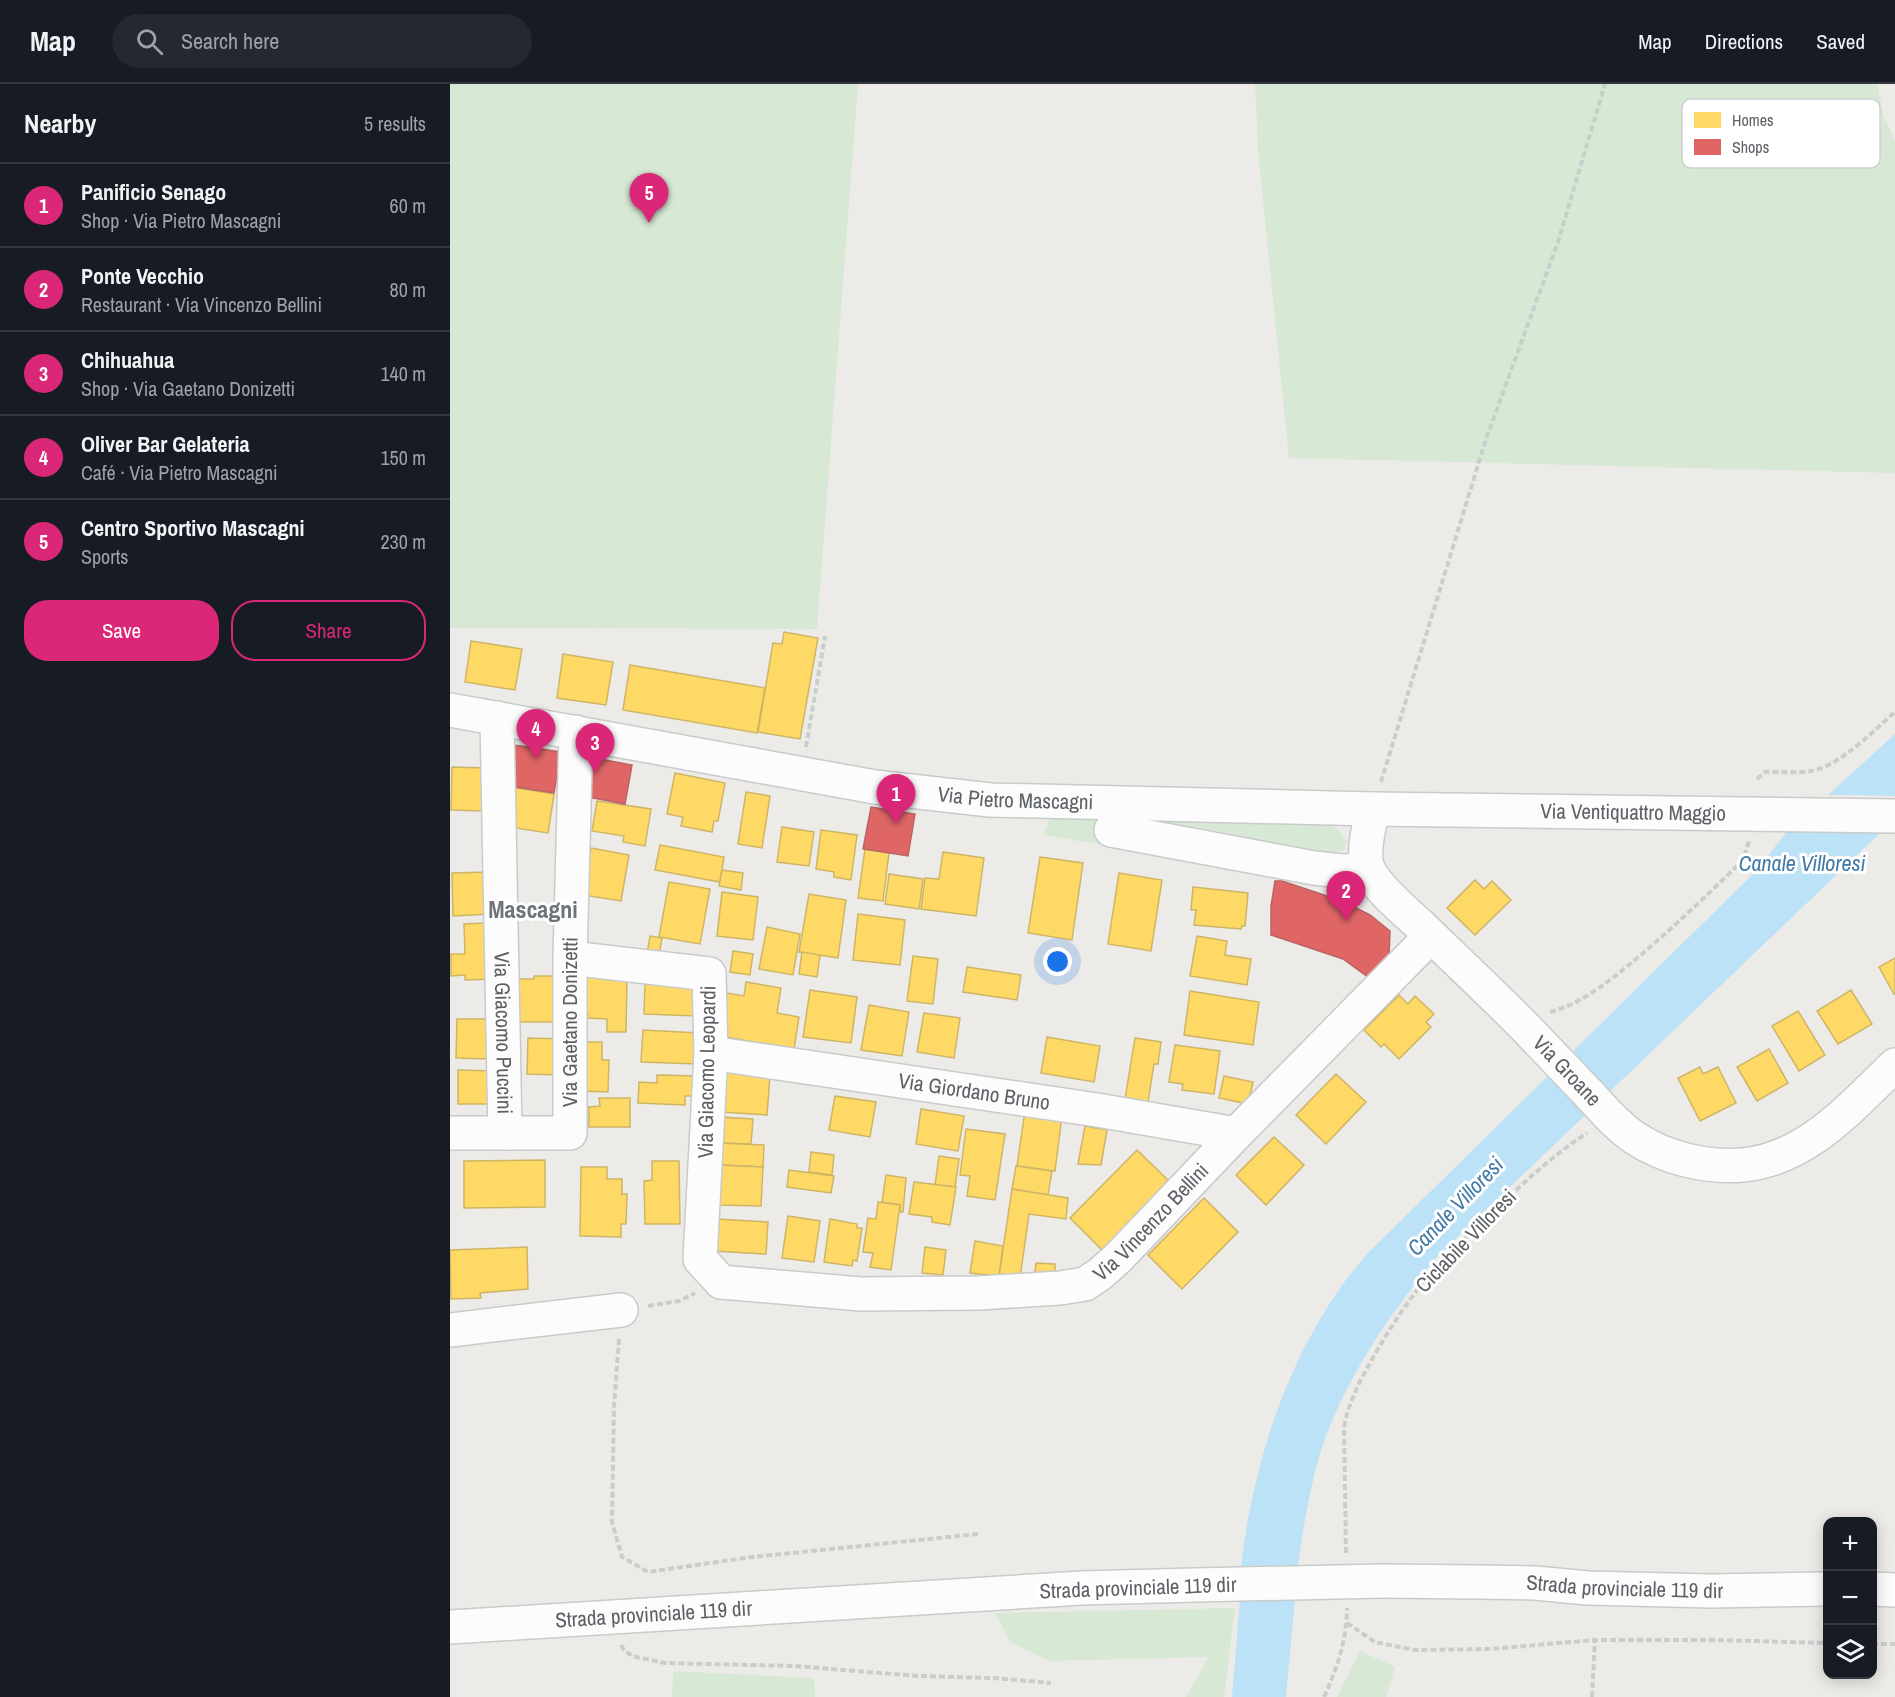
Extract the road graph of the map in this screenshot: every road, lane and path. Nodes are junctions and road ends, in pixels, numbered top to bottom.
1 (1605, 84) edge
2 (825, 636) dead end
3 (450, 710) edge
4 (1895, 712) edge
5 (497, 718) junction
6 (576, 732) junction
7 (801, 774) junction
8 (1757, 779) dead end
9 (1373, 809) junction
10 (1895, 816) edge
11 (1111, 830) dead end
12 (1749, 840) dead end
13 (1369, 870) junction
14 (1431, 936) junction
15 (570, 958) junction
16 (1530, 1033) junction
17 (711, 1053) junction
18 (1895, 1065) edge
19 (1611, 1118) junction
20 (450, 1133) edge
21 (505, 1133) junction
22 (1236, 1134) junction
23 (715, 1276) junction
24 (621, 1311) junction
25 (450, 1330) edge
26 (1344, 1428) dead end
27 (978, 1534) dead end
28 (1823, 1589) edge
29 (1877, 1589) edge
30 (1895, 1590) edge
31 (607, 1617) junction
32 (1347, 1623) dead end
33 (450, 1627) edge
34 (1595, 1640) junction
35 (1823, 1643) edge
36 (1877, 1644) edge
37 (1895, 1644) edge
38 (1051, 1683) dead end
39 (1592, 1697) edge

1 - 9 path
2 - 7 path
3 - 5 street, Via Pietro Mascagni
4 - 8 path
5 - 6 street, Via Pietro Mascagni
5 - 21 street, Via Giacomo Puccini
6 - 7 street, Via Pietro Mascagni
6 - 15 street, Via Gaetano Donizetti
7 - 9 street, Via Pietro Mascagni
9 - 10 street, Via Ventiquattro Maggio
9 - 13 street
11 - 13 street
12 - 16 path
13 - 14 street, Via Groane
14 - 16 street, Via Groane
14 - 22 street, Via Vincenzo Bellini
15 - 17 street, Via Giacomo Leopardi
15 - 21 street, Via Gaetano Donizetti
16 - 19 street, Via Groane
17 - 22 street, Via Giordano Bruno
17 - 23 street, Via Giacomo Leopardi
18 - 19 street, Via Groane
19 - 26 path, Ciclabile Villoresi
20 - 21 street
22 - 23 street, Via Vincenzo Bellini
23 - 24 path
24 - 25 street
24 - 27 path
28 - 31 street, Strada provinciale 119 dir, bridge
29 - 30 street
31 - 33 street, Strada provinciale 119 dir
31 - 38 path
32 - 34 path
34 - 35 path
34 - 39 path
36 - 37 path

